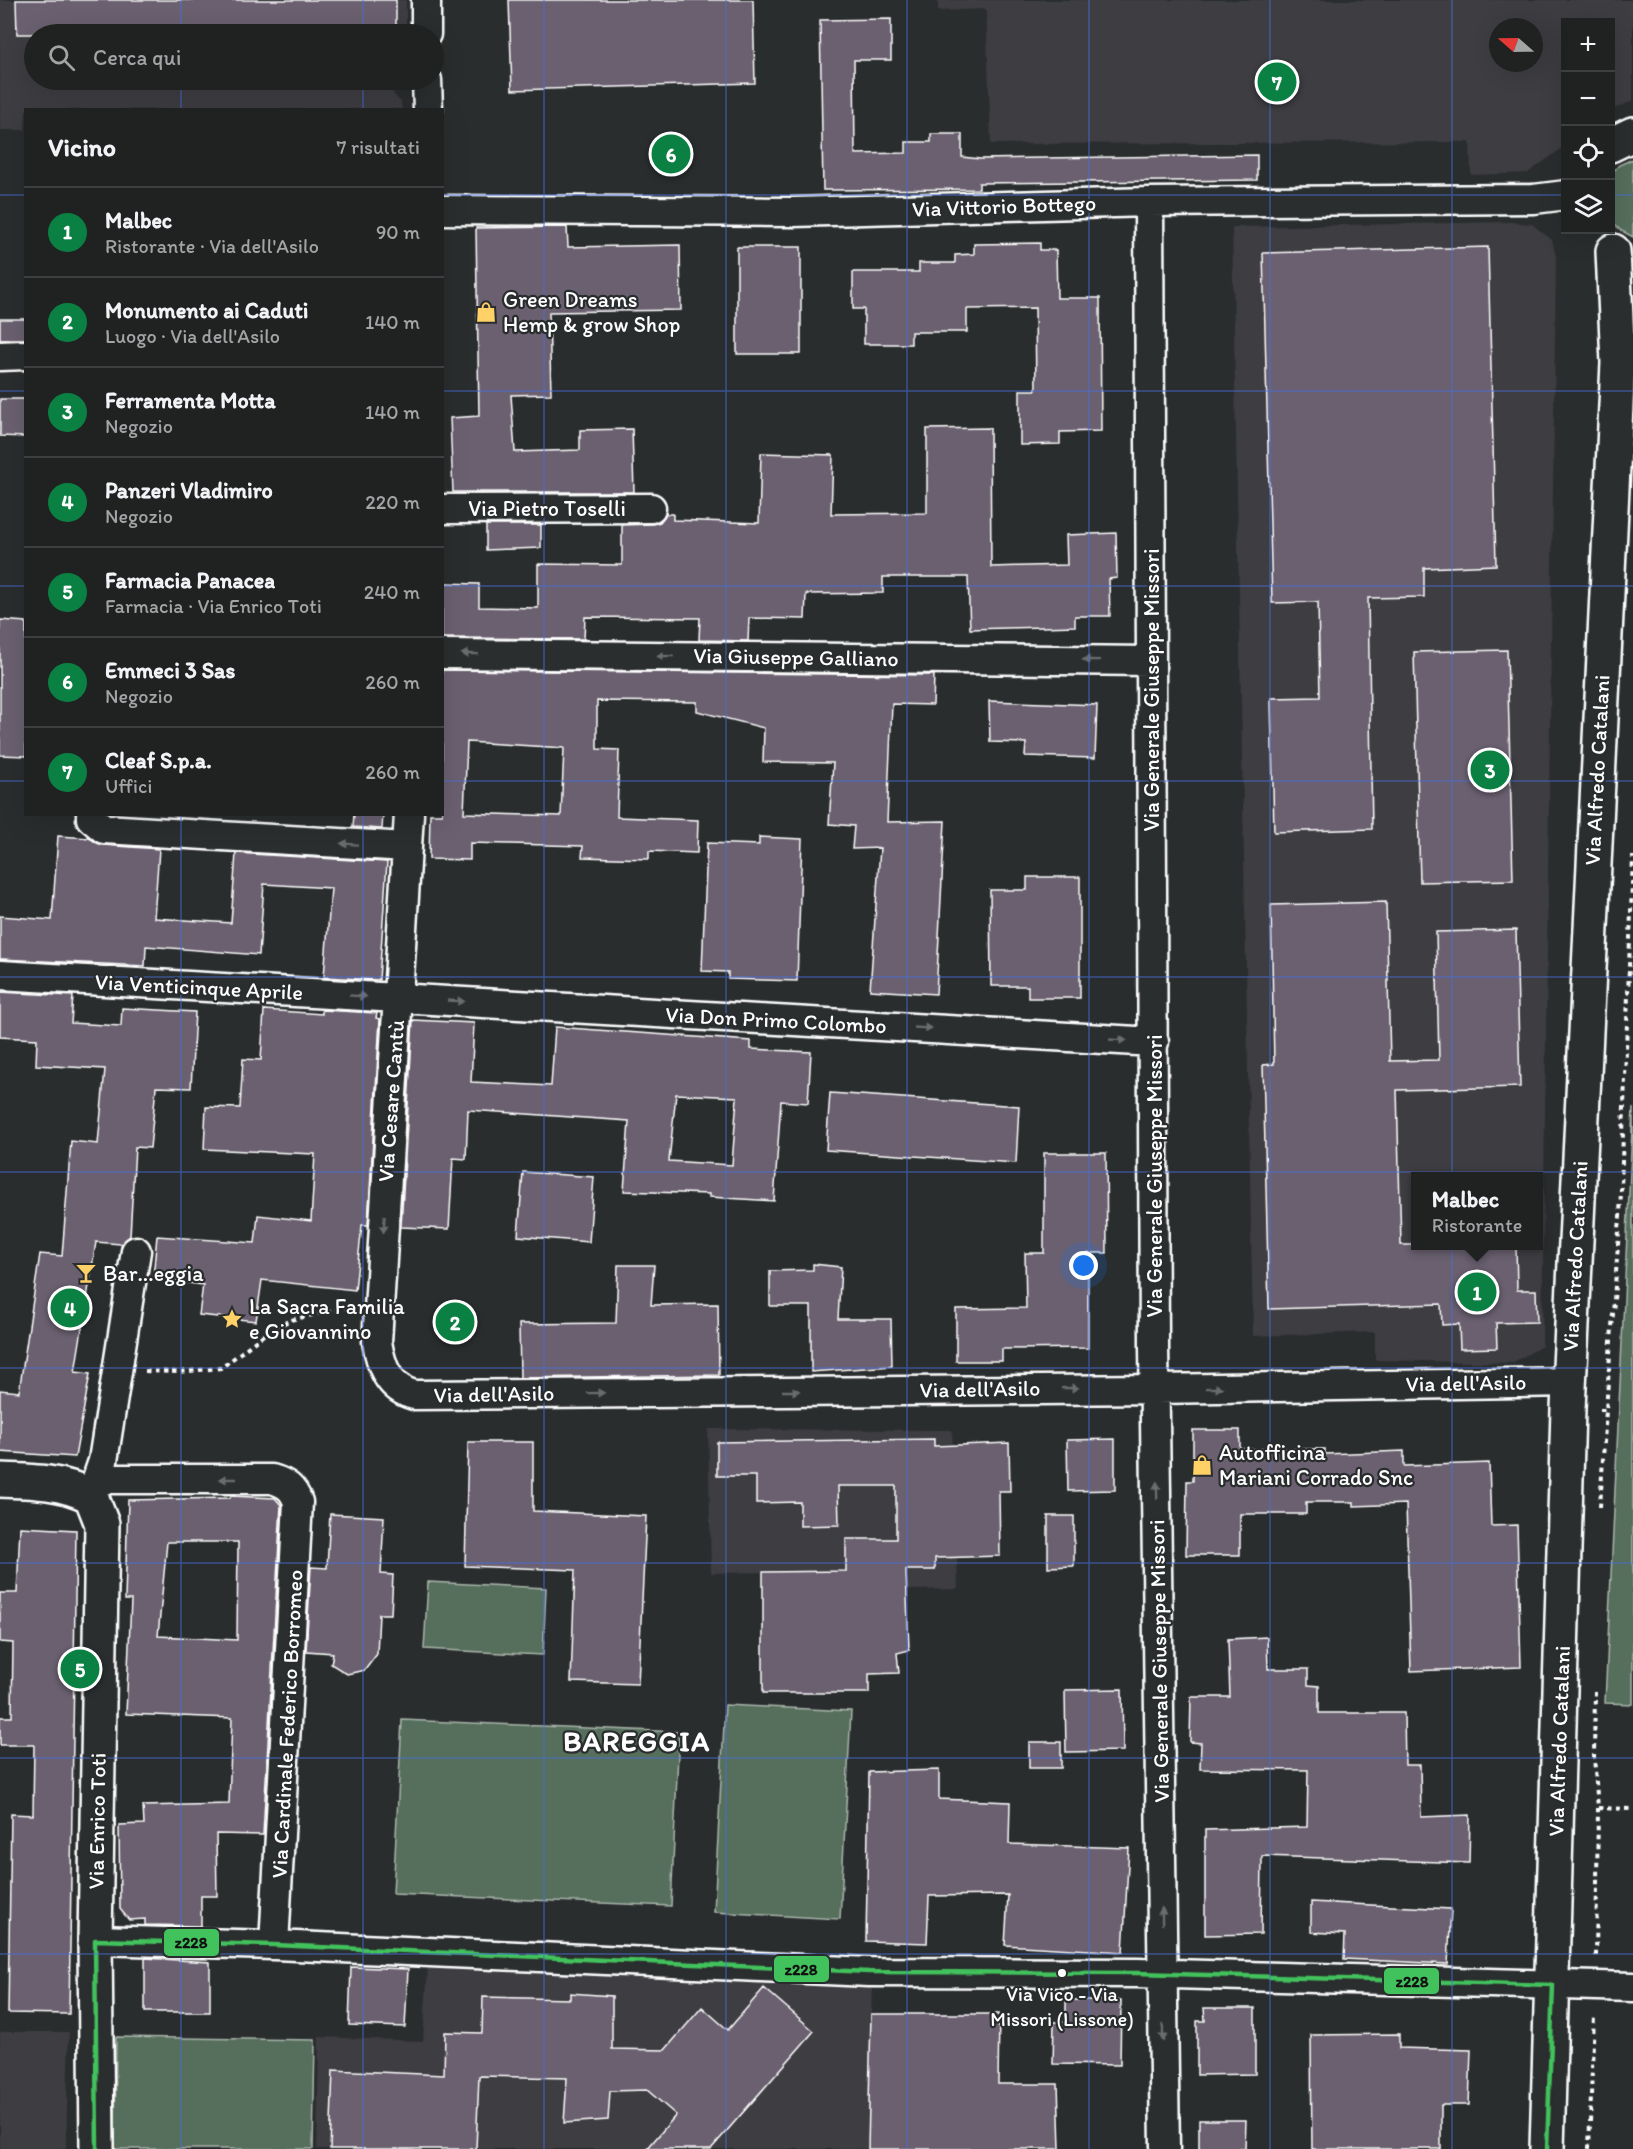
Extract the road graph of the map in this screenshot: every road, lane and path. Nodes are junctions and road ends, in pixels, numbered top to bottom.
1 (426, 0) edge
2 (426, 24) edge
3 (427, 90) edge
4 (428, 108) edge
5 (1633, 134) edge
6 (1615, 144) edge
7 (1561, 196) edge
8 (1149, 202) junction
9 (444, 210) edge
10 (1614, 246) edge
11 (1633, 334) edge
12 (24, 355) edge
13 (0, 356) edge
14 (1618, 363) junction
15 (651, 508) dead end
16 (444, 509) edge
17 (444, 654) edge
18 (1150, 661) junction
19 (92, 816) edge
20 (409, 816) edge
21 (407, 847) junction
22 (1633, 856) edge
23 (0, 975) edge
24 (398, 998) junction
25 (1154, 1042) junction
26 (136, 1251) dead end
27 (355, 1305) dead end
28 (118, 1367) junction
29 (394, 1384) joint
30 (1156, 1389) junction
31 (1569, 1396) junction
32 (1605, 1410) junction
33 (0, 1480) edge
34 (95, 1487) junction
35 (1599, 1517) dead end
36 (1595, 1689) dead end
37 (1598, 1808) junction
38 (1633, 1809) edge
39 (95, 1940) junction
40 (274, 1945) junction
41 (1162, 1974) junction
42 (1553, 1986) junction
43 (1595, 1986) junction
44 (1633, 1987) edge
45 (97, 2149) edge
46 (1165, 2149) edge
47 (1547, 2149) edge
48 (1589, 2149) edge

1 - 2 street
3 - 4 street
5 - 6 street
7 - 8 street, Via Vittorio Bottego
8 - 9 street, Via Vittorio Bottego
8 - 18 street, Via Generale Giuseppe Missori
10 - 14 street, Via Alfredo Catalani
11 - 14 street, Via Alfredo Catalani
12 - 13 street
14 - 31 street, Via Alfredo Catalani
15 - 16 street, Via Pietro Toselli
18 -> 17 street, Via Giuseppe Galliano
18 - 25 street, Via Generale Giuseppe Missori
21 -> 19 street
20 - 21 street, Via Cesare Cantù
21 - 24 street, Via Cesare Cantù
22 - 32 path
23 -> 24 street, Via Venticinque Aprile
24 -> 25 street, Via Don Primo Colombo
24 -> 29 street, Via Cesare Cantù
25 - 30 street, Via Generale Giuseppe Missori
26 - 28 street
27 - 28 path
28 - 34 street
29 -> 30 street, Via dell'Asilo
30 -> 31 street, Via dell'Asilo
41 -> 30 street, Via Generale Giuseppe Missori
31 - 32 path
31 - 42 street, Via Alfredo Catalani
32 - 35 path
33 - 34 street
34 - 39 street, Via Enrico Toti
40 -> 34 street, Via Cardinale Federico Borromeo
36 - 37 path
37 - 38 path
37 - 43 path
39 - 40 street
39 - 45 street, Via Enrico Toti
40 - 41 street
41 - 42 street
41 -> 46 street, Via Generale Giuseppe Missori
42 - 43 street
42 - 47 street, Via Alfredo Catalani
43 - 44 street
43 - 48 path

